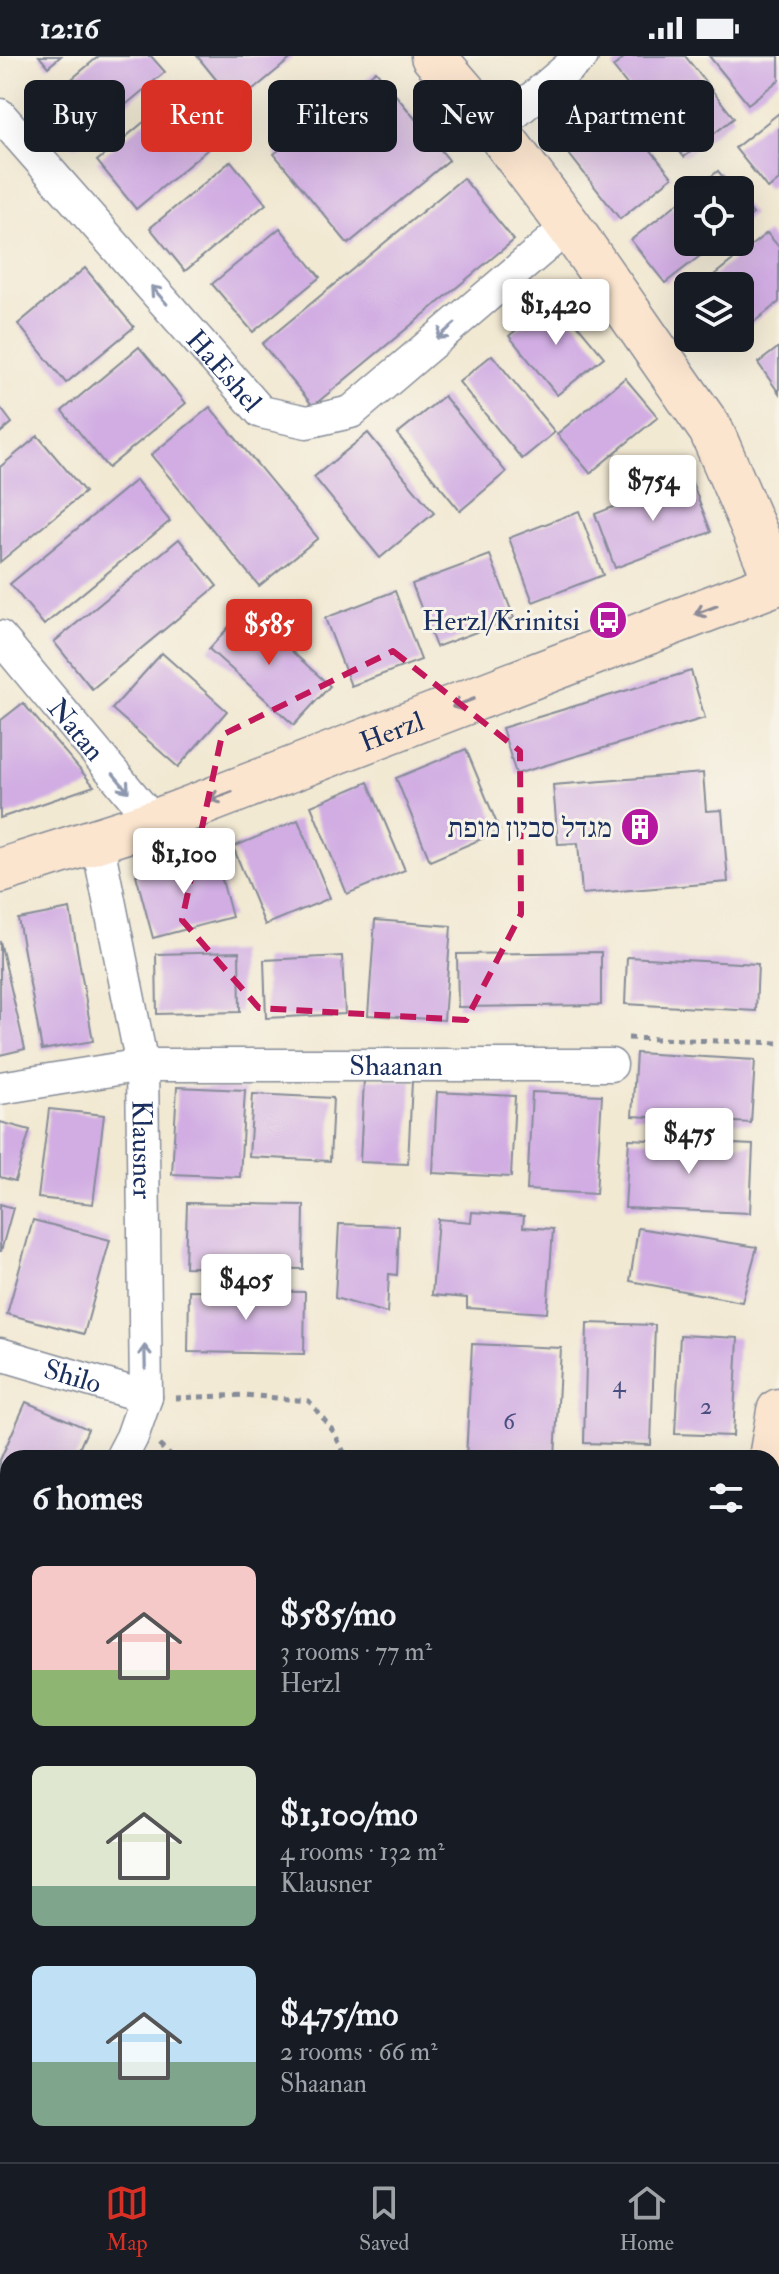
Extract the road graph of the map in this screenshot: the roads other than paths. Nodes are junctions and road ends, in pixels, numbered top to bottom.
1 (433, 56) edge
2 (582, 56) edge
3 (454, 80) edge
4 (522, 107) edge
5 (0, 115) edge
6 (513, 152) edge
7 (569, 226) junction
8 (776, 586) edge
9 (0, 637) edge
10 (154, 822) junction
11 (97, 840) junction
12 (0, 871) edge
13 (142, 1065) junction
14 (611, 1065) road end
15 (0, 1088) edge
16 (0, 1354) edge
17 (146, 1397) junction
18 (779, 1411) edge
19 (125, 1450) edge
20 (772, 1450) edge

1 - 3 street
2 - 4 street
7 -> 5 street, HaEshel
6 - 7 street
7 - 8 street
8 -> 10 street, Herzl
9 -> 10 street, Natan
10 - 11 street, Herzl
11 - 12 street, Herzl
11 - 13 street, Klausner
13 - 14 street, Shaanan
13 - 15 street, Shaanan
17 -> 13 street, Klausner
16 - 17 street, Shilo
17 - 19 street, Klausner
18 - 20 street

